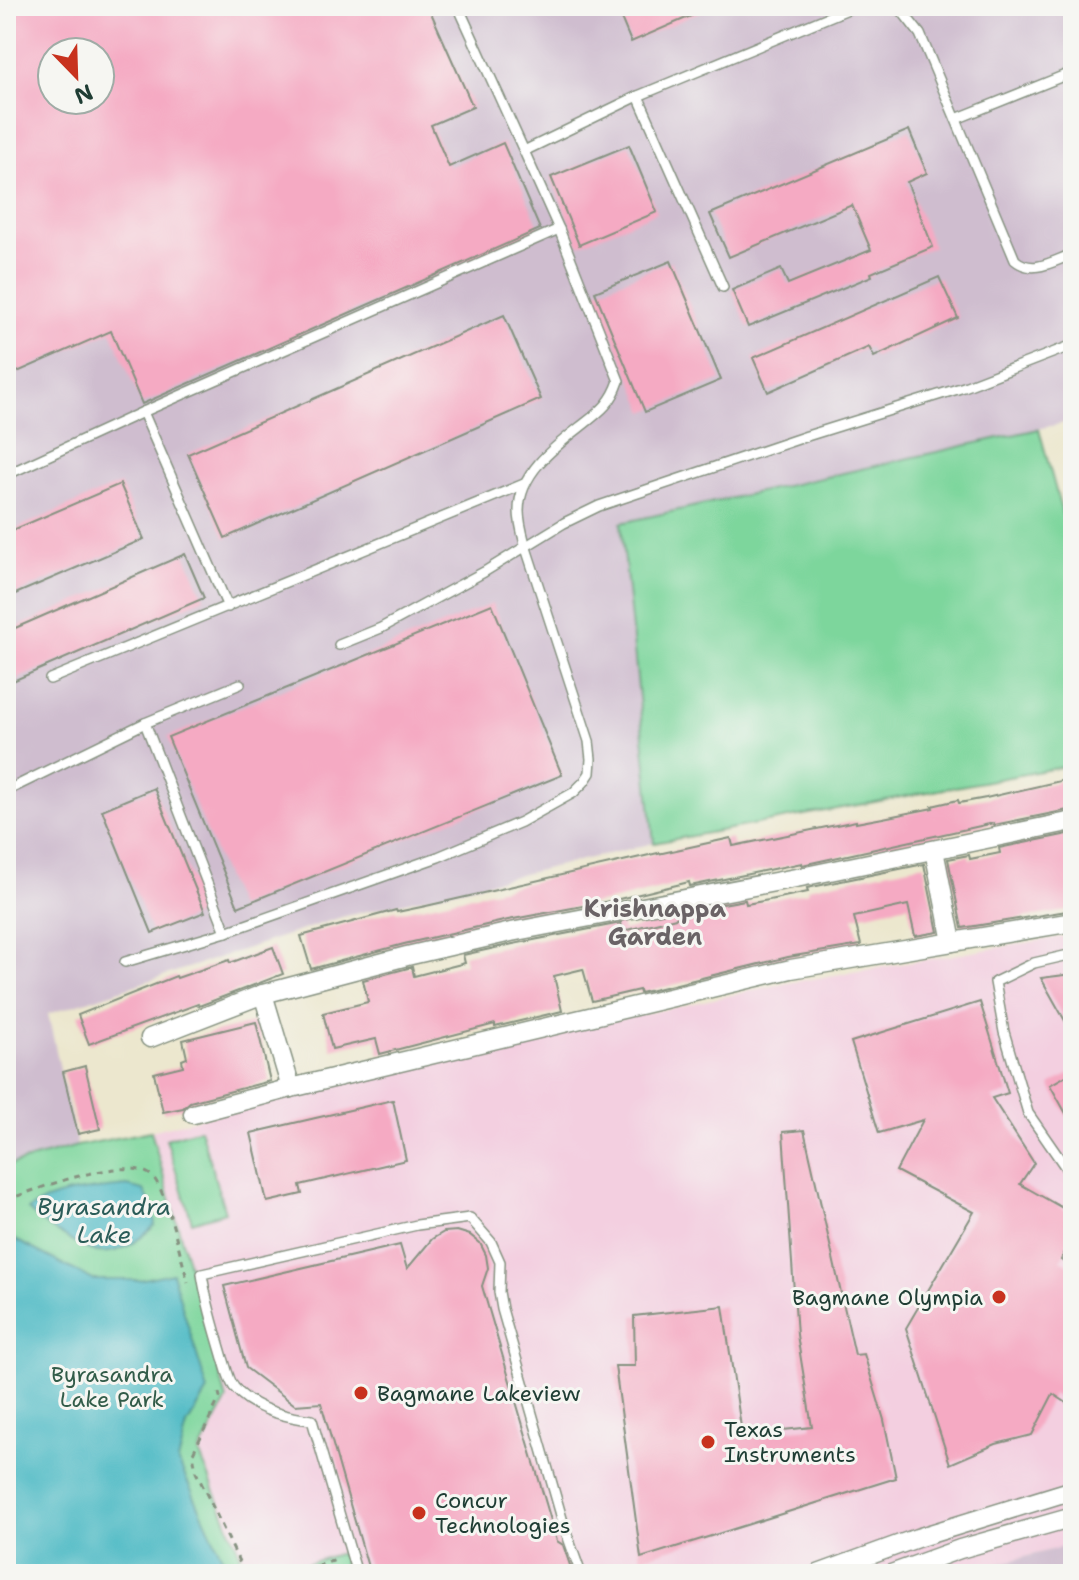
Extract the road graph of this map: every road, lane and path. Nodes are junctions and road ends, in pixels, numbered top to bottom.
1 (458, 6) edge
2 (855, 6) edge
3 (898, 6) edge
4 (1073, 72) edge
5 (638, 96) junction
6 (956, 119) junction
7 (524, 151) junction
8 (559, 229) junction
9 (1073, 254) edge
10 (723, 287) dead end
11 (1073, 345) edge
12 (143, 412) junction
13 (6, 475) edge
14 (524, 484) junction
15 (526, 548) junction
16 (228, 607) junction
17 (339, 645) dead end
18 (50, 679) dead end
19 (240, 684) dead end
20 (145, 723) junction
21 (6, 791) edge
22 (1073, 821) edge
23 (934, 850) junction
24 (1073, 922) edge
25 (226, 932) junction
26 (952, 942) junction
27 (1073, 954) edge
28 (125, 962) dead end
29 (263, 994) junction
30 (150, 1038) dead end
31 (291, 1088) junction
32 (193, 1114) dead end
33 (1073, 1178) edge
34 (6, 1200) edge
35 (191, 1293) dead end
36 (216, 1382) dead end
37 (1073, 1490) edge
38 (1073, 1517) edge
39 (245, 1574) edge
40 (294, 1574) edge
41 (336, 1574) edge
42 (357, 1574) edge
43 (581, 1574) edge
44 (818, 1574) edge
45 (891, 1574) edge

1 - 7 lane
2 - 5 lane
3 - 6 lane
4 - 6 lane
5 - 7 lane
5 - 10 lane
6 - 9 lane
7 - 8 lane
8 - 12 lane
8 - 14 lane
11 - 15 lane
12 - 13 lane
12 - 16 lane
14 - 15 lane
14 - 16 lane
15 - 17 lane
15 - 25 lane
16 - 18 lane
19 - 20 lane
20 - 21 lane
20 - 25 lane
22 - 23 street
23 - 26 street
23 - 29 street
24 - 26 street
25 - 28 lane
26 - 31 street
27 - 33 lane
29 - 30 street
29 - 31 street
31 - 32 street
34 - 35 path
36 - 39 path
37 - 44 street
38 - 45 street
40 - 41 path
42 - 43 lane

